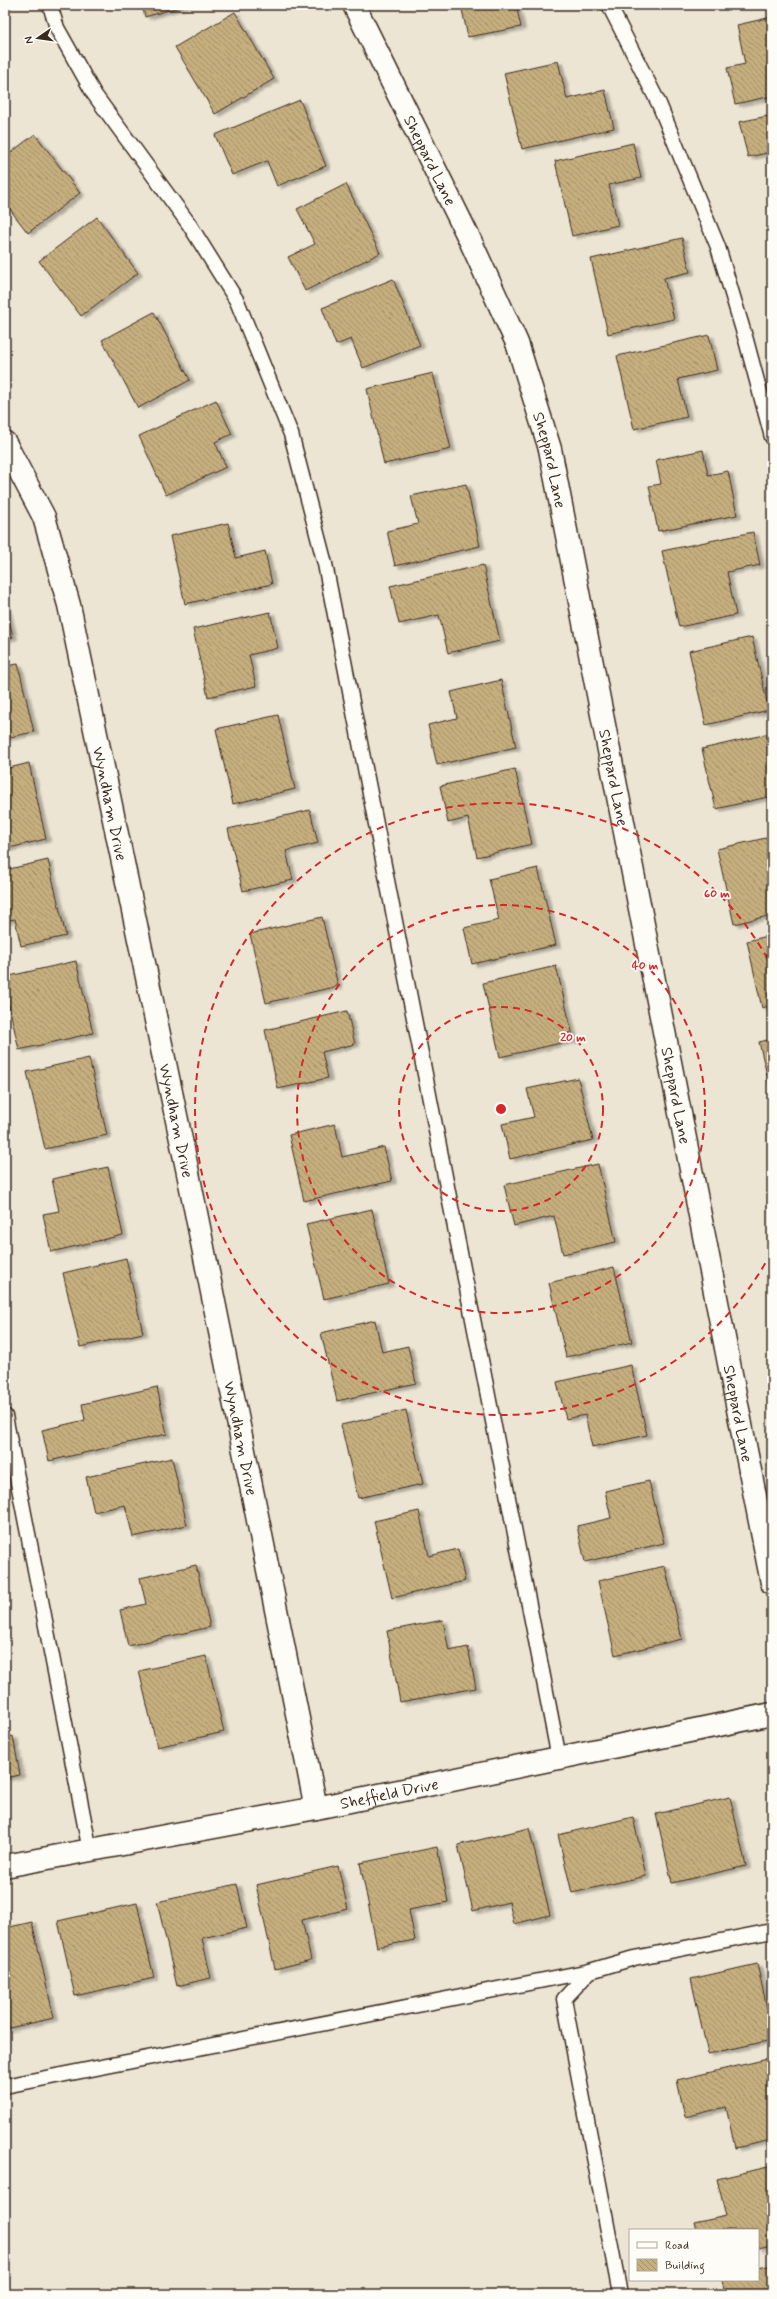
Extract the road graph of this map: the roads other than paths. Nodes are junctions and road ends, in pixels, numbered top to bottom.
1 (50, 5) edge
2 (354, 5) edge
3 (609, 5) edge
4 (772, 437) edge
5 (5, 443) edge
6 (5, 1416) edge
7 (772, 1583) edge
8 (772, 1714) edge
9 (559, 1758) junction
10 (316, 1808) junction
11 (90, 1851) junction
12 (5, 1866) edge
13 (772, 1931) edge
14 (590, 1971) junction
15 (5, 2086) edge
16 (620, 2294) edge

1 - 9 lane
2 - 7 street, Sheppard Lane
3 - 4 lane
5 - 10 street, Wyndham Drive
6 - 11 lane
8 - 9 street, Sheffield Drive
9 - 10 street, Sheffield Drive
10 - 11 street, Sheffield Drive
11 - 12 street, Sheffield Drive
13 - 14 lane
14 - 15 lane
14 - 16 lane

